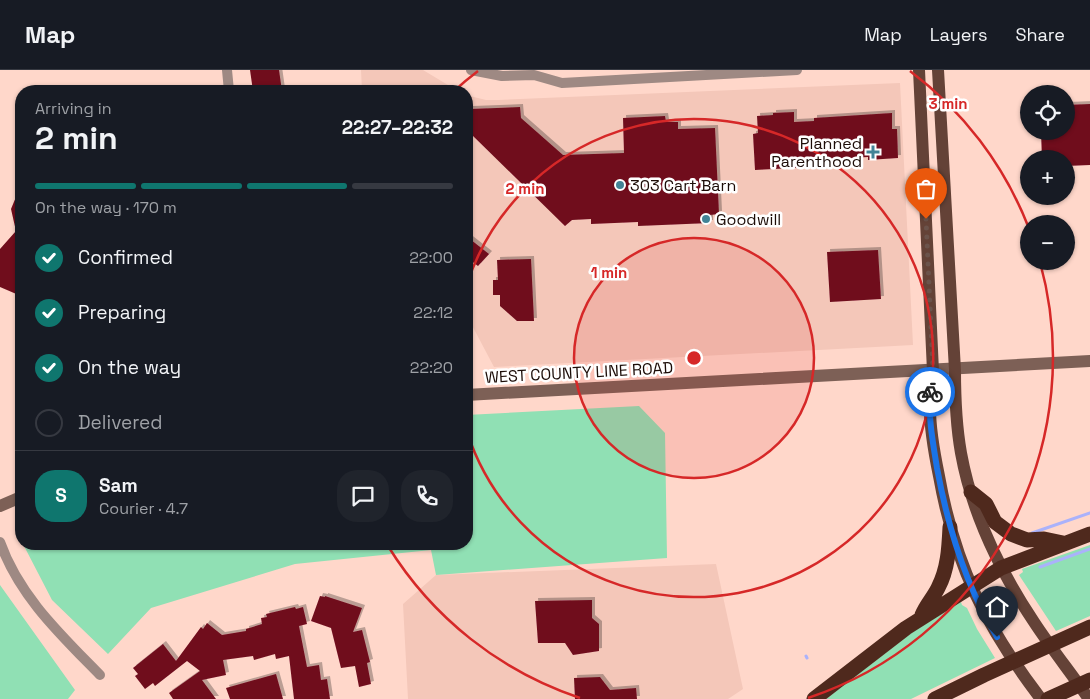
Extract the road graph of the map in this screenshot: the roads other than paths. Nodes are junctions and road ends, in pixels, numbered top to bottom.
1 (227, 70) edge
2 (471, 70) edge
3 (546, 70) edge
4 (797, 70) edge
5 (919, 70) edge
6 (938, 70) edge
7 (729, 72) edge
8 (534, 75) junction
9 (228, 85) edge
10 (1090, 361) edge
11 (955, 370) junction
12 (933, 371) junction
13 (473, 395) edge
14 (971, 492) junction
15 (15, 500) edge
16 (0, 506) edge
17 (950, 527) junction
18 (1090, 534) edge
19 (0, 542) edge
20 (1065, 543) junction
21 (1001, 568) junction
22 (971, 587) junction
23 (920, 618) junction
24 (1087, 628) edge
25 (100, 675) dead end
26 (1090, 680) edge
27 (814, 699) edge
28 (934, 699) edge
29 (1041, 699) edge
30 (1048, 699) edge
31 (1089, 699) edge

1 - 9 street
2 - 8 street
3 - 8 street
4 - 7 street
5 - 12 main road
6 - 11 main road
7 - 8 street
10 - 11 main road, WEST COUNTY LINE ROAD
11 - 12 main road, WEST COUNTY LINE ROAD
11 - 14 main road
12 - 13 main road, WEST COUNTY LINE ROAD
12 - 17 main road
14 - 20 highway
14 - 21 main road
15 - 16 main road
17 - 22 main road
17 - 23 highway
18 - 20 highway
19 - 25 street
20 - 21 highway
21 - 22 highway
21 - 31 main road
22 - 23 highway
22 - 29 main road
23 - 27 highway
24 - 28 highway
26 - 30 highway

